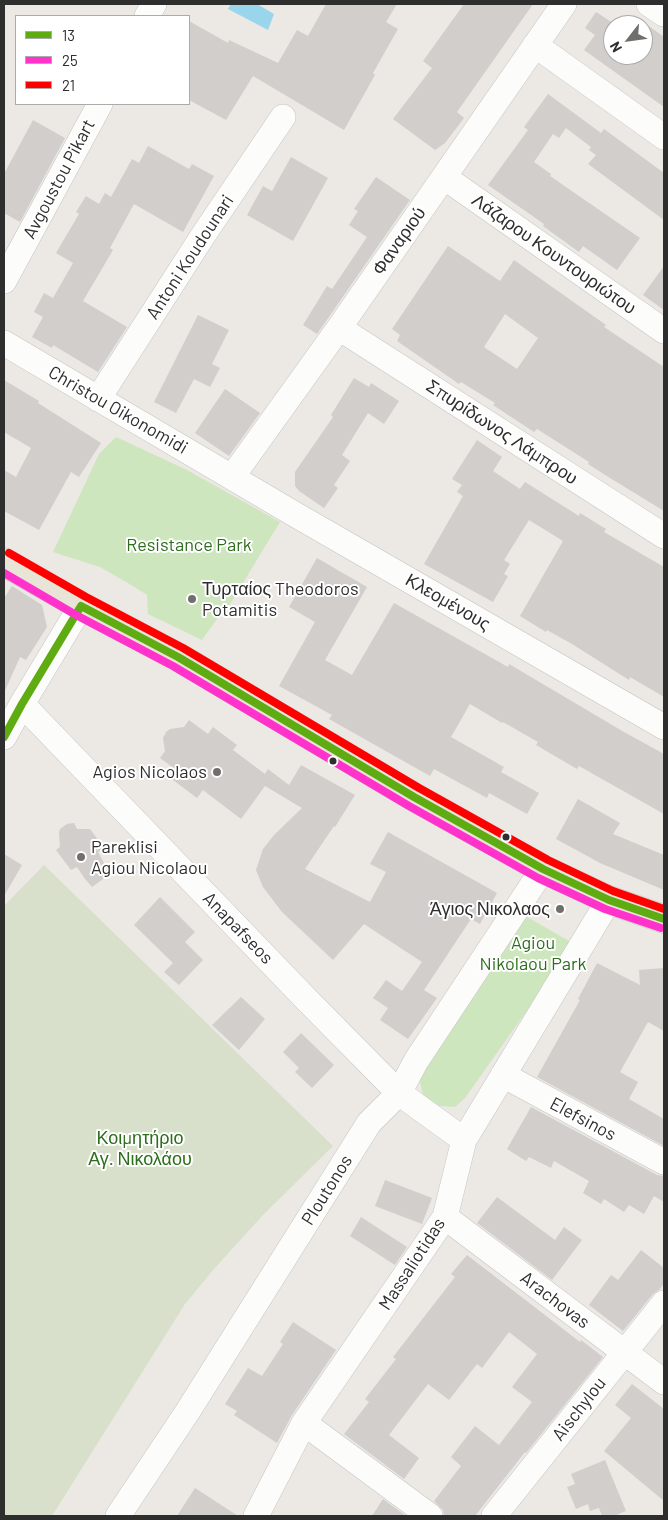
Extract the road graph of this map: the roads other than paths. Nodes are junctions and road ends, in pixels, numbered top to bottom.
1 (154, 4) edge
2 (564, 4) edge
3 (649, 4) edge
4 (664, 14) edge
5 (148, 15) edge
6 (535, 45) junction
7 (99, 105) edge
8 (283, 117) dead end
9 (664, 137) edge
10 (444, 177) junction
11 (4, 281) edge
12 (339, 328) junction
13 (664, 331) edge
14 (4, 343) edge
15 (98, 398) junction
16 (232, 477) junction
17 (664, 536) edge
18 (4, 562) edge
19 (81, 606) junction
20 (22, 704) junction
21 (664, 727) edge
22 (4, 737) edge
23 (543, 869) junction
24 (609, 900) junction
25 (664, 918) edge
26 (503, 1075) junction
27 (399, 1093) junction
28 (464, 1140) junction
29 (664, 1162) edge
30 (445, 1217) junction
31 (664, 1303) edge
32 (624, 1352) junction
33 (664, 1382) edge
34 (304, 1423) junction
35 (118, 1516) edge
36 (256, 1516) edge
37 (430, 1516) edge
38 (494, 1516) edge

1 - 5 street
2 - 6 street, Φαναριού
3 - 4 street
6 - 9 street
6 - 10 street, Φαναριού
7 - 11 street, Avgoustou Pikart
8 - 15 street, Antoni Koudounari
10 - 12 street, Φαναριού
10 - 13 street, Λάζαρου Κουντουριώτου
12 - 16 street, Φαναριού
12 - 17 street, Σπυρίδωνος Λάμπρου
14 - 15 street, Christou Oikonomidi
15 - 16 street, Christou Oikonomidi
16 - 21 street, Κλεομένους
18 - 19 main road
19 - 20 street
19 - 23 main road
20 - 22 street
20 - 27 street, Anapafseos
23 - 24 main road
23 - 27 street, Ploutonos
24 - 25 main road
24 - 26 street, Massaliotidas
26 - 28 street, Massaliotidas
26 - 29 street, Elefsinos
27 - 28 street, Anapafseos
27 - 35 street, Ploutonos
28 - 30 street, Massaliotidas
30 - 32 street, Arachovas
30 - 34 street, Massaliotidas
31 - 32 street, Aischylou
32 - 33 street, Arachovas
32 - 38 street, Aischylou
34 - 36 street, Massaliotidas
34 - 37 street

